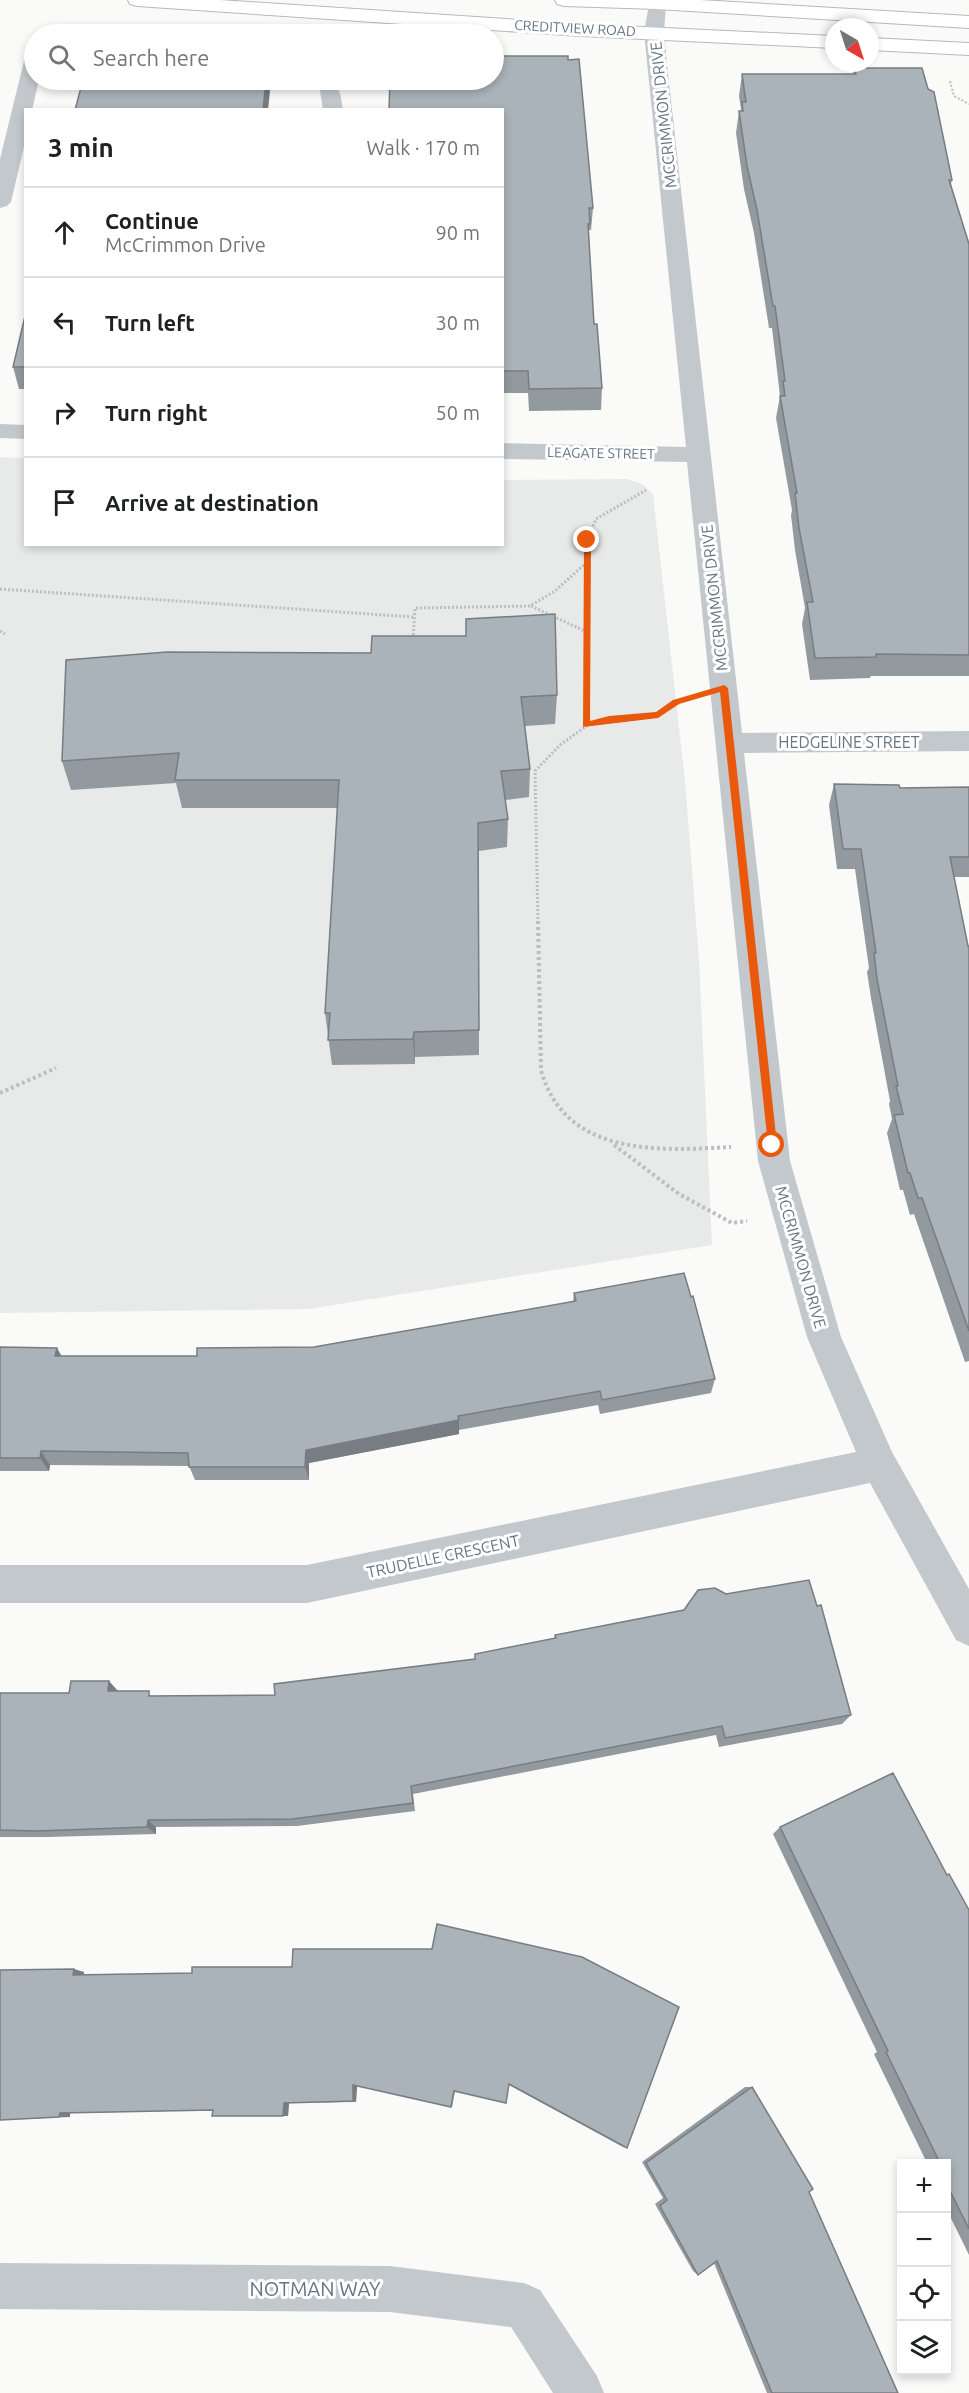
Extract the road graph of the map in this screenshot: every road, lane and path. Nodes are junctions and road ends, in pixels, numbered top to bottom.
1 (137, 0) edge
2 (564, 0) edge
3 (657, 3) junction
4 (969, 22) edge
5 (491, 24) edge
6 (504, 25) edge
7 (654, 32) junction
8 (825, 42) edge
9 (879, 44) edge
10 (969, 49) edge
11 (27, 90) edge
12 (330, 90) edge
13 (333, 108) edge
14 (0, 202) edge
15 (0, 431) edge
16 (24, 432) edge
17 (504, 451) edge
18 (699, 455) junction
19 (655, 485) dead end
20 (587, 562) junction
21 (0, 589) edge
22 (530, 606) junction
23 (414, 617) junction
24 (0, 631) edge
25 (587, 632) junction
26 (5, 634) dead end
27 (413, 645) edge
28 (724, 688) junction
29 (586, 725) junction
30 (969, 741) edge
31 (729, 742) junction
32 (56, 1068) dead end
33 (0, 1093) edge
34 (611, 1142) junction
35 (772, 1145) junction
36 (789, 1216) junction
37 (879, 1464) junction
38 (0, 1584) edge
39 (969, 1626) edge
40 (0, 2286) edge
41 (580, 2393) edge

1 - 5 main road, CREDITVIEW ROAD
2 - 3 main road, CREDITVIEW ROAD
3 - 4 main road, CREDITVIEW ROAD
3 - 7 street, MCCRIMMON DRIVE
6 - 7 main road, CREDITVIEW ROAD
7 - 8 main road, CREDITVIEW ROAD
7 - 18 street, MCCRIMMON DRIVE
9 - 10 main road
11 - 14 street
12 - 13 street
15 - 16 street
17 - 18 street, LEAGATE STREET
18 - 28 street, MCCRIMMON DRIVE
19 - 20 path
20 - 22 path
20 - 25 path
21 - 23 path
22 - 23 path
22 - 25 path
23 - 27 path
24 - 26 path
25 - 29 path
28 - 29 path
28 - 31 street, MCCRIMMON DRIVE
29 - 34 path
30 - 31 street, HEDGELINE STREET
31 - 35 street, MCCRIMMON DRIVE
32 - 33 path
34 - 35 path
34 - 36 path
35 - 36 street, MCCRIMMON DRIVE
36 - 37 street, MCCRIMMON DRIVE
37 - 38 street, TRUDELLE CRESCENT
37 - 39 street, MCCRIMMON DRIVE
40 - 41 street, NOTMAN WAY

